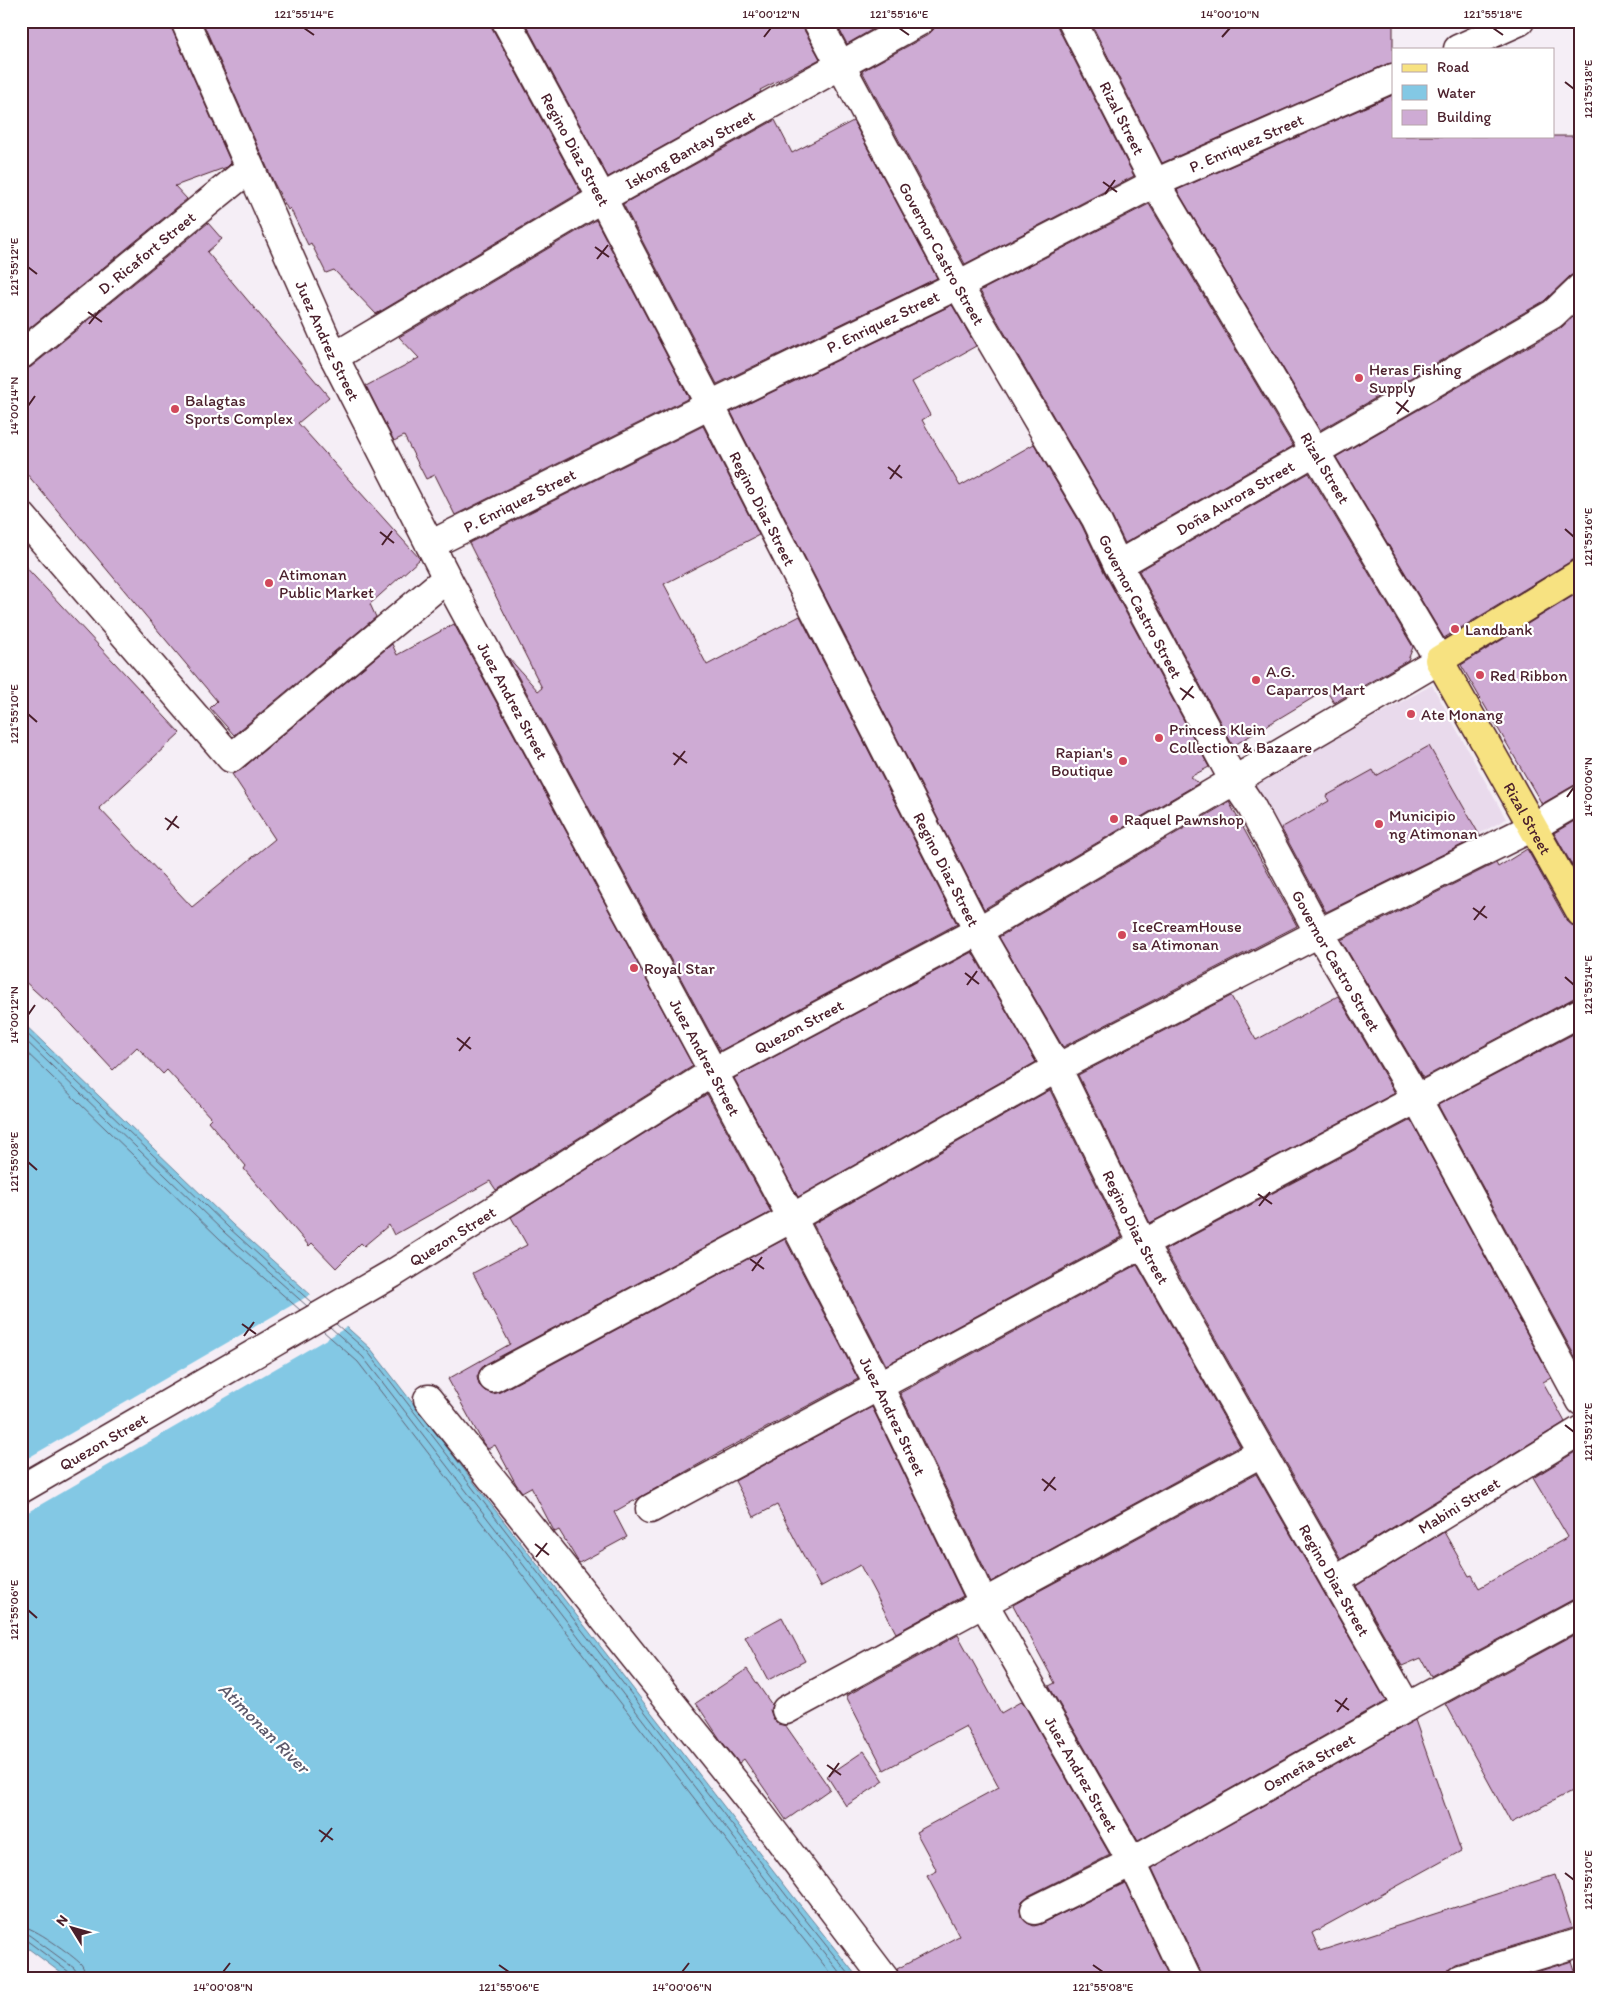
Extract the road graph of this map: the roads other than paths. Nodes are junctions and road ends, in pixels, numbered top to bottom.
1 (185, 21) edge
2 (506, 21) edge
3 (817, 21) edge
4 (920, 21) edge
5 (1072, 21) edge
6 (1520, 21) edge
7 (1460, 48) edge
8 (840, 65) junction
9 (1392, 78) edge
10 (250, 168) junction
11 (1155, 183) junction
12 (602, 198) junction
13 (958, 285) junction
14 (1581, 287) edge
15 (21, 355) edge
16 (334, 357) junction
17 (710, 405) junction
18 (1315, 452) junction
19 (21, 515) edge
20 (430, 545) junction
21 (1118, 566) junction
22 (1581, 573) edge
23 (448, 578) junction
24 (1439, 660) junction
25 (1234, 780) junction
26 (1581, 798) edge
27 (1533, 827) junction
28 (1581, 913) edge
29 (978, 931) junction
30 (1319, 933) junction
31 (1581, 1012) edge
32 (1057, 1068) junction
33 (713, 1072) junction
34 (1417, 1099) junction
35 (792, 1218) junction
36 (1143, 1244) junction
37 (493, 1378) dead end
38 (879, 1386) junction
39 (428, 1399) dead end
40 (1581, 1401) edge
41 (1581, 1430) edge
42 (1261, 1453) junction
43 (21, 1489) edge
44 (650, 1509) dead end
45 (1335, 1581) junction
46 (984, 1604) junction
47 (1581, 1613) edge
48 (1407, 1707) junction
49 (786, 1710) dead end
50 (1132, 1862) junction
51 (1035, 1910) dead end
52 (1581, 1942) edge
53 (886, 1979) edge
54 (1187, 1979) edge
55 (1460, 1979) edge

1 - 10 street, Juez Andrez Street
2 - 12 street, Regino Diaz Street
3 - 8 street, Governor Castro Street
4 - 8 street, Iskong Bantay Street
5 - 11 street, Rizal Street
6 - 7 street
8 - 12 street, Iskong Bantay Street
8 - 13 street, Governor Castro Street
9 - 11 street, P. Enriquez Street
10 - 15 street, D. Ricafort Street
10 - 16 street, Juez Andrez Street
11 - 13 street, P. Enriquez Street
11 - 18 street, Rizal Street
12 - 16 street, Iskong Bantay Street
12 - 17 street, Regino Diaz Street
13 - 17 street, P. Enriquez Street
13 - 21 street, Governor Castro Street
14 - 18 street, Doña Aurora Street
16 - 20 street, Juez Andrez Street
17 - 20 street, P. Enriquez Street
17 - 29 street, Regino Diaz Street
18 - 21 street, Doña Aurora Street
18 - 24 street, Rizal Street
19 - 23 street
20 - 23 street, Juez Andrez Street
21 - 25 street, Governor Castro Street
22 - 24 main road, Quezon Street
23 - 33 street, Juez Andrez Street
24 - 25 street, Quezon Street
24 - 27 main road, Rizal Street
25 - 29 street, Quezon Street
25 - 30 street, Governor Castro Street
26 - 27 street
27 - 28 main road, Rizal Street
27 - 30 street
29 - 32 street, Regino Diaz Street
29 - 33 street, Quezon Street
30 - 32 street
30 - 34 street, Governor Castro Street
31 - 34 street
32 - 35 street
32 - 36 street, Regino Diaz Street
33 - 35 street, Juez Andrez Street
33 - 43 street, Quezon Street
34 - 36 street
34 - 40 street, Governor Castro Street
35 - 37 street
35 - 38 street, Juez Andrez Street
36 - 38 street
36 - 42 street, Regino Diaz Street
38 - 44 street
38 - 46 street, Juez Andrez Street
39 - 53 street
41 - 45 street, Mabini Street
42 - 45 street, Regino Diaz Street
42 - 46 street
45 - 48 street, Regino Diaz Street
46 - 49 street
46 - 50 street, Juez Andrez Street
47 - 48 street, Osmeña Street
48 - 50 street, Osmeña Street
50 - 51 street, Osmeña Street
50 - 54 street, Juez Andrez Street
52 - 55 street

